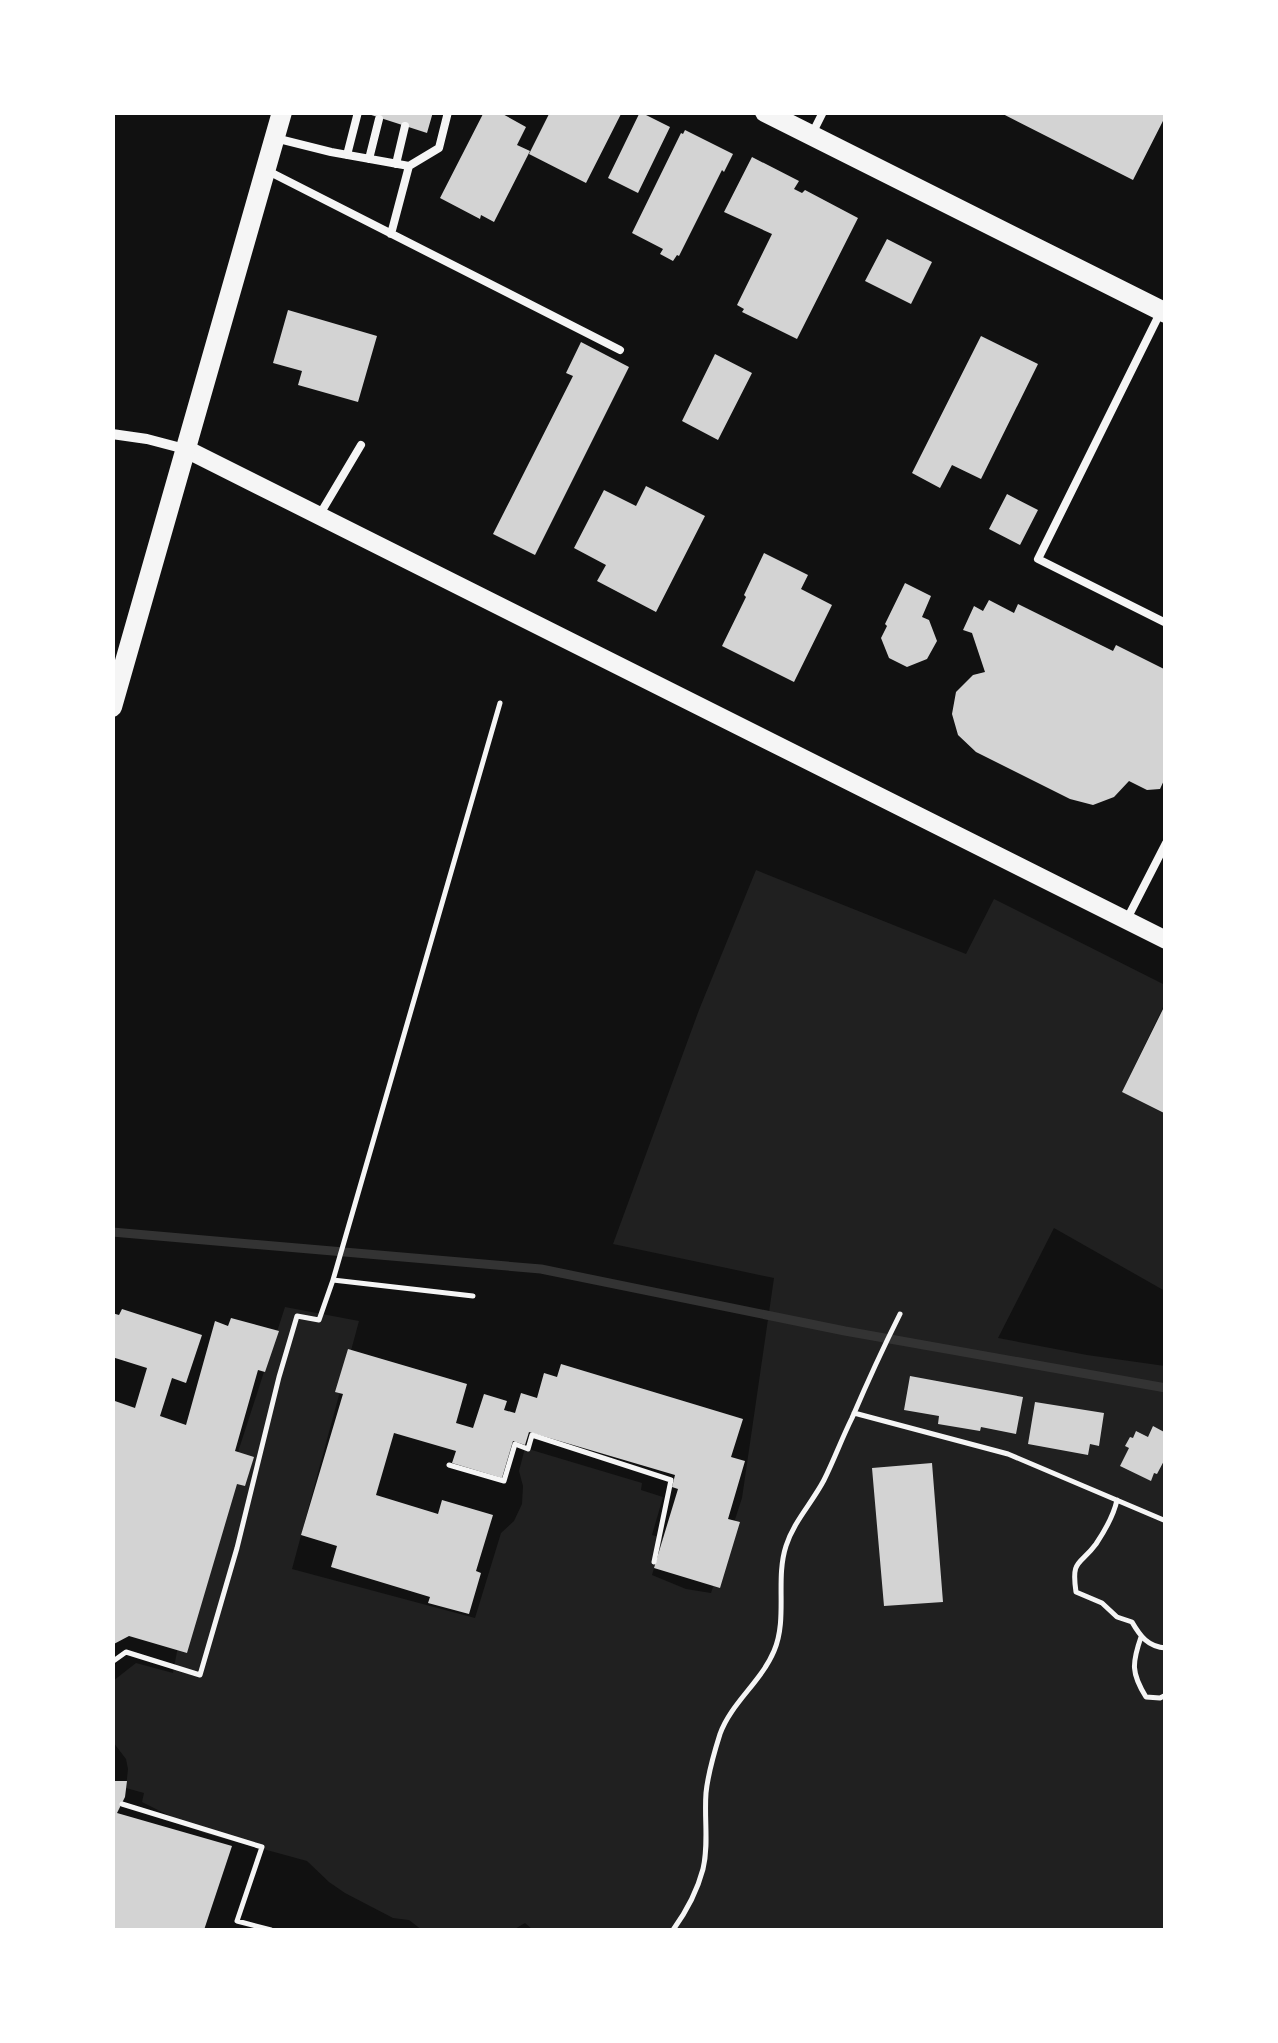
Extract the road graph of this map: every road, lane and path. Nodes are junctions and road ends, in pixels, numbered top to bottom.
1 (282, 112) edge
2 (358, 112) edge
3 (448, 112) edge
4 (765, 112) edge
5 (823, 112) edge
6 (379, 118) dead end
7 (405, 126) dead end
8 (811, 136) junction
9 (275, 138) junction
10 (348, 155) junction
11 (369, 159) junction
12 (396, 164) junction
13 (410, 166) junction
14 (266, 170) junction
15 (391, 234) junction
16 (1163, 312) edge
17 (620, 350) dead end
18 (112, 434) edge
19 (360, 444) dead end
20 (186, 449) junction
21 (319, 516) junction
22 (1166, 623) edge
23 (500, 704) dead end
24 (112, 707) edge
25 (1166, 843) edge
26 (1126, 920) junction
27 (1166, 940) edge
28 (333, 1280) junction
29 (473, 1296) dead end
30 (900, 1314) dead end
31 (854, 1413) junction
32 (449, 1466) dead end
33 (1117, 1500) junction
34 (1166, 1521) edge
35 (654, 1562) dead end
36 (1141, 1637) junction
37 (1166, 1648) edge
38 (112, 1662) edge
39 (1166, 1695) edge
40 (122, 1804) dead end
41 (271, 1930) edge
42 (673, 1930) edge

1 - 9 main road
2 - 10 lane
3 - 13 lane
4 - 8 main road
5 - 8 lane
6 - 11 lane
7 - 12 lane
8 - 16 main road
9 - 10 lane
9 - 14 main road
10 - 11 lane
11 - 12 lane
12 - 13 lane
13 - 15 lane
14 - 15 lane
14 - 20 main road
15 - 17 lane
16 - 22 lane
18 - 20 street
19 - 21 lane
20 - 21 street
20 - 24 main road
21 - 26 street
23 - 28 path
25 - 26 lane
26 - 27 street
28 - 29 path
28 - 38 path
30 - 31 path
31 - 33 path
31 - 42 path
32 - 35 path
33 - 34 path
33 - 36 path
36 - 37 path
36 - 39 path
40 - 41 path

